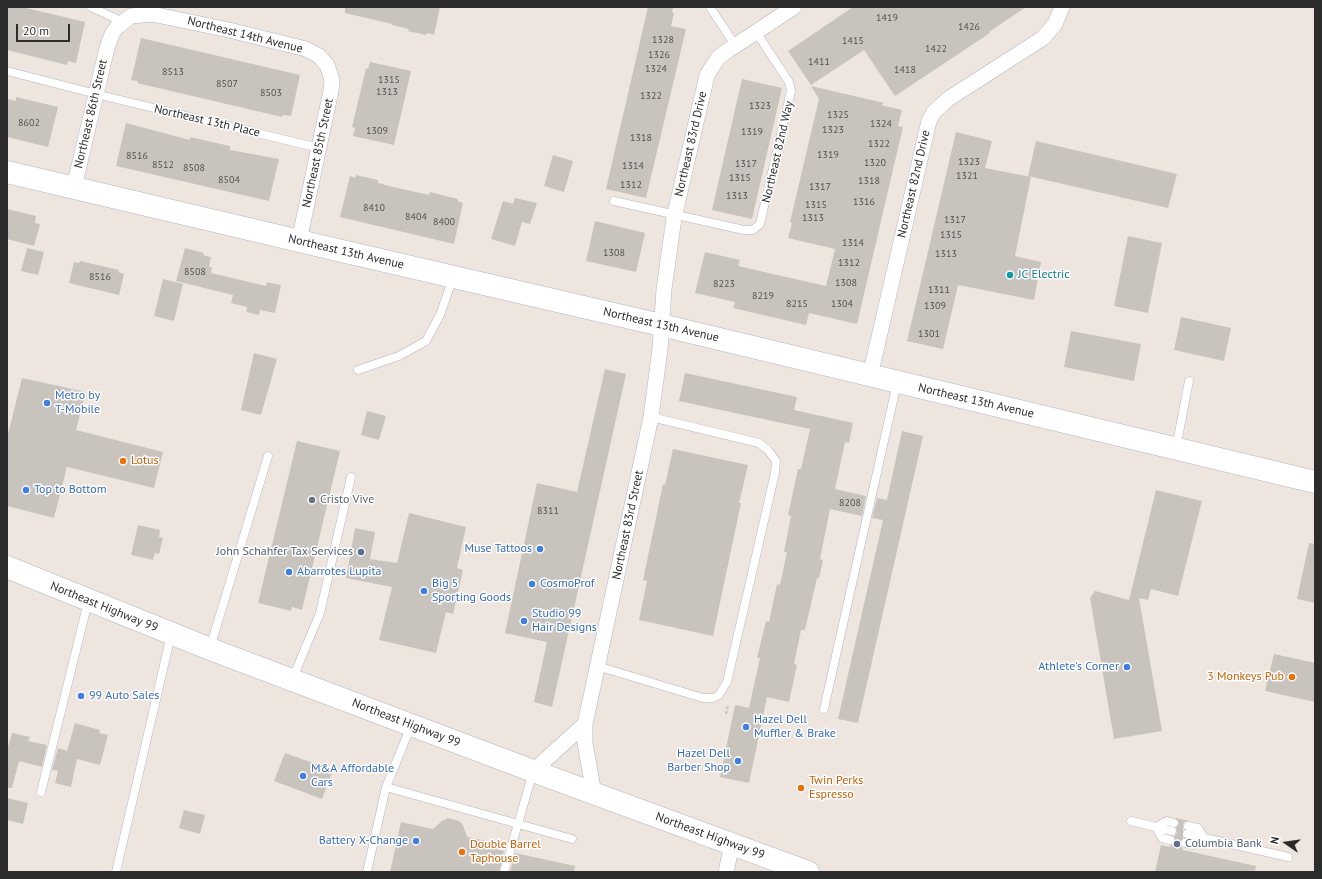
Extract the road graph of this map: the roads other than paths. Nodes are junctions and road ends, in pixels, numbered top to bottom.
1 (91, 7) edge
2 (710, 7) edge
3 (794, 7) edge
4 (1062, 7) edge
5 (124, 22) junction
6 (756, 32) junction
7 (735, 45) junction
8 (328, 65) joint
9 (7, 71) edge
10 (96, 94) junction
11 (319, 148) junction
12 (7, 172) edge
13 (74, 187) junction
14 (614, 201) dead end
15 (675, 215) junction
16 (299, 241) junction
17 (454, 277) junction
18 (662, 325) junction
19 (358, 370) dead end
20 (870, 376) junction
21 (1189, 381) dead end
22 (897, 382) junction
23 (651, 417) junction
24 (1176, 448) junction
25 (268, 456) dead end
26 (351, 477) dead end
27 (1315, 482) edge
28 (7, 567) edge
29 (89, 601) junction
30 (171, 634) junction
31 (210, 649) junction
32 (597, 666) junction
33 (292, 680) junction
34 (824, 709) dead end
35 (585, 724) junction
36 (411, 726) junction
37 (533, 771) junction
38 (386, 787) junction
39 (41, 792) dead end
40 (594, 794) junction
41 (1131, 821) dead end
42 (517, 823) junction
43 (1156, 827) junction
44 (1173, 827) dead end
45 (1188, 830) dead end
46 (1204, 838) junction
47 (572, 839) dead end
48 (1170, 840) dead end
49 (1185, 843) dead end
50 (732, 844) junction
51 (1288, 857) dead end
52 (116, 872) edge
53 (366, 872) edge
54 (504, 872) edge
55 (726, 872) edge
56 (808, 872) edge

1 - 5 lane
2 - 7 lane
3 - 6 street, Northeast 83rd Drive
4 - 20 street, Northeast 82nd Drive
5 - 8 street, Northeast 14th Avenue
5 - 10 street, Northeast 86th Street
6 - 7 street, Northeast 83rd Drive
6 - 15 lane, Northeast 82nd Way
7 - 15 street, Northeast 83rd Drive
8 - 11 street, Northeast 85th Street
9 - 10 lane, Northeast 13th Place
10 - 11 lane, Northeast 13th Place
10 - 13 street, Northeast 86th Street
11 - 16 street, Northeast 85th Street
12 - 13 street, Northeast 13th Avenue
13 - 16 street, Northeast 13th Avenue
14 - 15 lane
15 - 18 street, Northeast 83rd Drive
16 - 17 street, Northeast 13th Avenue
17 - 18 street, Northeast 13th Avenue
17 - 19 lane
18 - 20 street, Northeast 13th Avenue
18 - 23 street, Northeast 83rd Street
20 - 22 street, Northeast 13th Avenue
21 - 24 lane
22 - 24 street, Northeast 13th Avenue
22 - 34 lane
23 - 32 street, Northeast 83rd Street
23 - 32 lane
24 - 27 street, Northeast 13th Avenue
25 - 31 lane
26 - 33 lane
28 - 29 street, Northeast Highway 99
29 - 30 street, Northeast Highway 99
29 - 39 lane
30 - 31 street, Northeast Highway 99
30 - 52 lane
31 - 33 street, Northeast Highway 99
32 - 35 street, Northeast 83rd Street
33 - 36 street, Northeast Highway 99
35 - 37 street
35 - 40 street, Northeast 83rd Street
36 - 37 street, Northeast Highway 99
36 - 38 lane
37 - 40 street, Northeast Highway 99
37 - 42 lane
38 - 42 lane
38 - 53 lane
40 - 50 street, Northeast Highway 99
41 - 43 lane
42 - 47 lane
42 - 54 lane
43 - 44 lane
43 - 48 lane
45 - 46 lane
46 - 49 lane
46 - 51 lane
50 - 55 street
50 - 56 street, Northeast Highway 99

